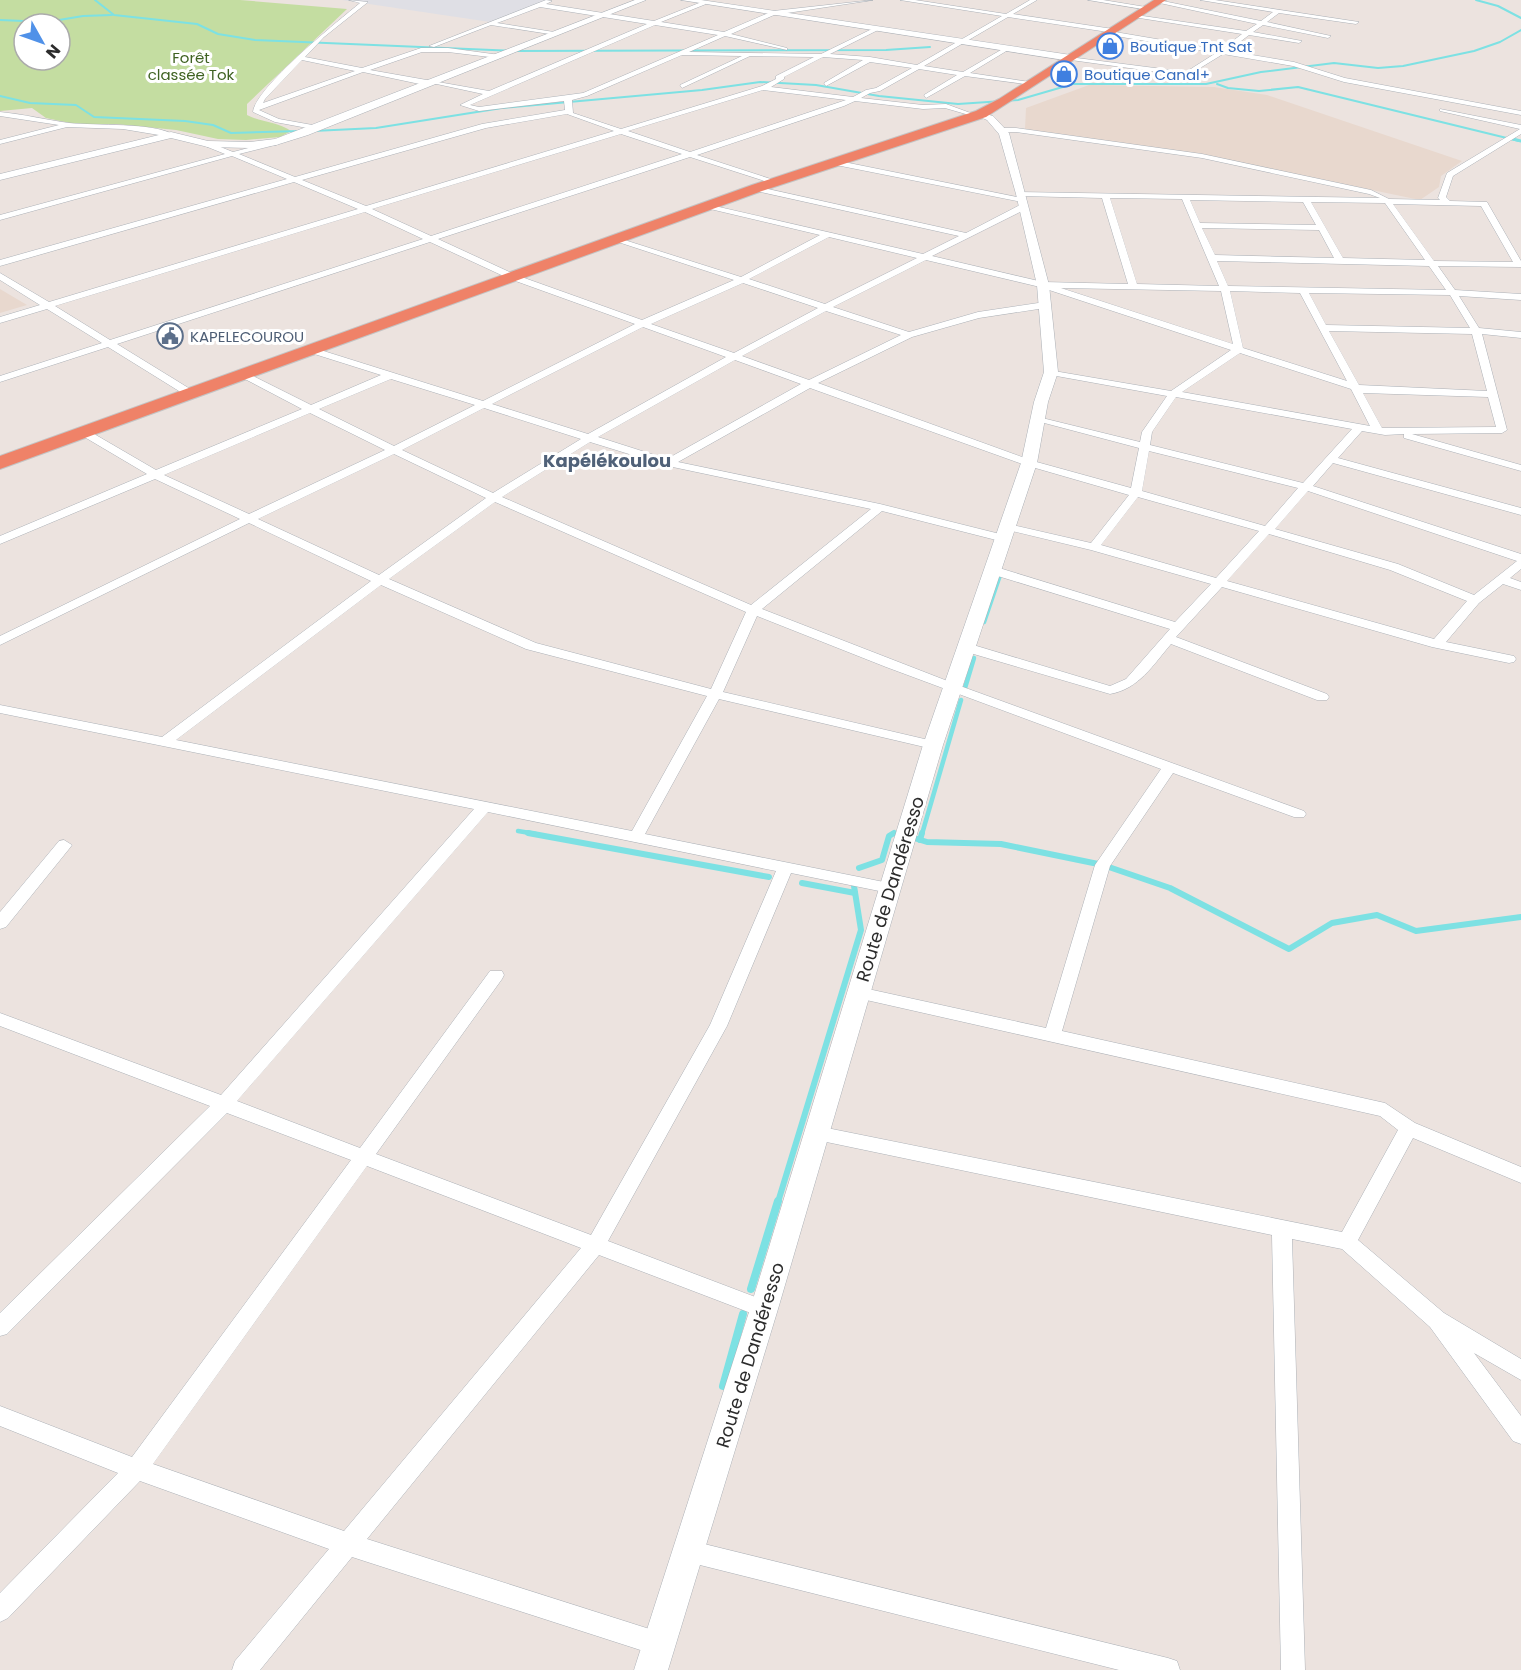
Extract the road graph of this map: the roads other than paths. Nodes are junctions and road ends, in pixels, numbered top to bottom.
1 (352, 0) edge
2 (552, 0) edge
3 (642, 0) edge
4 (685, 0) edge
5 (793, 0) edge
6 (870, 0) edge
7 (903, 0) edge
8 (1035, 0) edge
9 (1091, 0) edge
10 (1203, 0) edge
11 (711, 2) edge
12 (1156, 4) edge
13 (540, 5) junction
14 (792, 9) junction
15 (1278, 11) junction
16 (773, 13) junction
17 (603, 15) junction
18 (1007, 16) junction
19 (1136, 17) junction
20 (1260, 22) junction
21 (1356, 22) dead end
22 (652, 23) junction
23 (490, 24) junction
24 (876, 29) junction
25 (1112, 32) junction
26 (1247, 33) junction
27 (554, 34) junction
28 (725, 34) junction
29 (1328, 36) dead end
30 (1299, 41) dead end
31 (961, 42) junction
32 (1006, 49) junction
33 (421, 50) junction
34 (1222, 52) junction
35 (753, 53) junction
36 (679, 54) junction
37 (799, 54) junction
38 (821, 54) junction
39 (498, 56) junction
40 (301, 58) junction
41 (1071, 58) junction
42 (870, 59) junction
43 (918, 67) junction
44 (365, 70) junction
45 (964, 74) junction
46 (432, 83) junction
47 (826, 84) dead end
48 (1030, 84) junction
49 (769, 85) junction
50 (682, 86) dead end
51 (490, 93) junction
52 (860, 95) junction
53 (926, 96) dead end
54 (568, 103) junction
55 (257, 107) junction
56 (1429, 107) dead end
57 (990, 108) junction
58 (0, 114) edge
59 (1521, 114) edge
60 (68, 125) junction
61 (1521, 129) edge
62 (311, 130) junction
63 (618, 130) junction
64 (1002, 130) junction
65 (171, 135) junction
66 (0, 142) edge
67 (276, 142) junction
68 (208, 144) junction
69 (233, 155) junction
70 (691, 155) junction
71 (834, 162) junction
72 (0, 177) edge
73 (296, 180) junction
74 (765, 186) junction
75 (1105, 196) junction
76 (1185, 198) junction
77 (1022, 200) junction
78 (1306, 200) junction
79 (1387, 201) junction
80 (1448, 203) junction
81 (709, 206) junction
82 (363, 208) junction
83 (0, 218) edge
84 (1197, 225) junction
85 (1320, 228) junction
86 (826, 235) junction
87 (964, 235) junction
88 (430, 239) junction
89 (618, 239) junction
90 (922, 258) junction
91 (1212, 258) junction
92 (1340, 261) junction
93 (0, 263) edge
94 (1430, 264) junction
95 (1520, 265) edge
96 (0, 276) edge
97 (513, 277) junction
98 (740, 280) junction
99 (1133, 287) junction
100 (1225, 289) junction
101 (1303, 290) junction
102 (1454, 293) junction
103 (1044, 295) junction
104 (1521, 297) edge
105 (47, 305) junction
106 (824, 308) junction
107 (0, 320) edge
108 (642, 324) junction
109 (1323, 328) junction
110 (1476, 331) junction
111 (909, 335) junction
112 (1521, 335) edge
113 (107, 344) junction
114 (1239, 349) junction
115 (311, 350) junction
116 (734, 357) junction
117 (1051, 372) junction
118 (244, 375) junction
119 (391, 375) junction
120 (0, 379) edge
121 (811, 383) junction
122 (1355, 387) junction
123 (1174, 393) junction
124 (190, 394) junction
125 (1491, 394) junction
126 (483, 403) junction
127 (311, 409) junction
128 (1038, 420) junction
129 (1359, 428) junction
130 (1378, 431) junction
131 (85, 433) junction
132 (589, 438) junction
133 (1143, 447) junction
134 (396, 449) junction
135 (1331, 459) junction
136 (0, 463) edge
137 (668, 463) junction
138 (1029, 464) junction
139 (1521, 468) edge
140 (156, 475) junction
141 (1306, 487) junction
142 (1136, 493) junction
143 (495, 497) junction
144 (880, 507) junction
145 (1521, 512) edge
146 (248, 519) junction
147 (1267, 530) junction
148 (1006, 532) junction
149 (0, 540) edge
150 (1094, 547) junction
151 (1521, 558) edge
152 (1521, 563) edge
153 (992, 570) junction
154 (1502, 579) junction
155 (380, 580) junction
156 (1219, 582) junction
157 (1521, 586) edge
158 (1475, 600) junction
159 (753, 610) junction
160 (1178, 627) junction
161 (1168, 638) junction
162 (0, 641) edge
163 (1437, 644) junction
164 (964, 647) junction
165 (1509, 659) dead end
166 (951, 688) junction
167 (715, 694) junction
168 (1322, 697) dead end
169 (0, 709) edge
170 (165, 742) junction
171 (933, 745) junction
172 (1170, 766) junction
173 (486, 806) junction
174 (1299, 814) dead end
175 (636, 837) junction
176 (64, 845) dead end
177 (786, 866) junction
178 (889, 888) junction
179 (0, 923) edge
180 (496, 975) dead end
181 (859, 993) junction
182 (0, 1019) edge
183 (1052, 1036) junction
184 (224, 1104) junction
185 (1409, 1128) junction
186 (817, 1133) junction
187 (364, 1157) junction
188 (1521, 1175) edge
189 (1282, 1229) junction
190 (1347, 1242) junction
191 (596, 1245) junction
192 (764, 1309) junction
193 (1437, 1320) junction
194 (0, 1327) edge
195 (1521, 1370) edge
196 (0, 1416) edge
197 (1521, 1434) edge
198 (136, 1470) junction
199 (348, 1543) junction
200 (688, 1551) junction
201 (0, 1610) edge
202 (659, 1644) junction
203 (244, 1670) edge
204 (651, 1670) edge
205 (1168, 1670) edge
206 (1293, 1670) edge

1 - 40 street
2 - 13 street
3 - 17 street
4 - 11 street
5 - 14 street
6 - 14 street
7 - 18 street
8 - 18 street
9 - 12 street
10 - 15 street
11 - 16 street
11 - 22 street
12 - 19 highway
12 - 20 street
13 - 17 street
13 - 23 street
14 - 16 street
15 - 20 street
15 - 21 street
16 - 24 street
16 - 28 street
17 - 22 street
17 - 27 street
18 - 25 street
18 - 31 street
19 - 25 highway
19 - 26 street
20 - 26 street
20 - 29 street
22 - 28 street
22 - 51 street
23 - 27 street
23 - 33 street
24 - 31 street
24 - 38 street
25 - 34 street
25 - 41 highway
26 - 30 street
26 - 34 street
27 - 39 street
28 - 36 street
28 - 37 street
31 - 32 street
31 - 43 street
32 - 41 street
32 - 45 street
33 - 39 street
33 - 44 street
34 - 41 street
34 - 59 street
35 - 36 street
35 - 37 street
35 - 50 street
36 - 54 street
37 - 38 street
38 - 42 street
38 - 49 street
39 - 46 street
40 - 44 street
40 - 55 street
41 - 48 highway
42 - 43 street
42 - 47 street
43 - 45 street
43 - 52 street
44 - 46 street
44 - 55 street
45 - 48 street
45 - 53 street
46 - 51 street
46 - 62 street
48 - 57 highway
49 - 52 street
49 - 63 street
51 - 54 street
52 - 57 street
52 - 70 street
54 - 63 street
54 - 73 street
55 - 62 street
56 - 61 street
57 - 64 street
57 - 71 highway
58 - 60 street
60 - 65 street
60 - 66 street
61 - 80 street
62 - 67 street
63 - 70 street
63 - 82 street
64 - 77 street, Route de Dandéresso
64 - 79 street
65 - 68 street
65 - 72 street
67 - 68 street
67 - 69 street
68 - 69 street
69 - 73 street
69 - 83 street
70 - 74 street
70 - 88 street
71 - 74 highway
71 - 77 street
73 - 82 street
73 - 93 street
74 - 81 highway
74 - 87 street
75 - 76 street
75 - 77 street
75 - 99 street
76 - 78 street
76 - 84 street
77 - 87 street
77 - 103 street, Route de Dandéresso
78 - 79 street
78 - 85 street
79 - 80 street
79 - 94 street
80 - 95 street
81 - 86 street
81 - 89 highway
82 - 88 street
82 - 105 street
84 - 85 street
84 - 91 street
85 - 92 street
86 - 90 street
86 - 98 street
87 - 90 street
88 - 97 street
88 - 113 street
89 - 97 highway
89 - 98 street
90 - 103 street
90 - 106 street
91 - 92 street
91 - 100 street
92 - 94 street
94 - 95 street
94 - 102 street
96 - 105 street
97 - 108 street
97 - 115 highway
98 - 106 street
98 - 108 street
99 - 100 street
99 - 103 street
100 - 101 street
100 - 114 street
101 - 102 street
101 - 109 street
102 - 104 street
102 - 110 street
103 - 111 street
103 - 114 street
103 - 117 street, Route de Dandéresso
105 - 107 street
105 - 113 street
106 - 111 street
106 - 116 street
108 - 116 street
108 - 126 street
109 - 110 street
109 - 122 street
110 - 112 street
110 - 125 street
111 - 121 street
113 - 120 street
113 - 124 street
114 - 122 street
114 - 123 street
115 - 118 highway
115 - 119 street
116 - 121 street
116 - 132 street
117 - 123 street
117 - 128 street, Route de Dandéresso
118 - 124 highway
118 - 127 street
119 - 126 street
119 - 127 street
121 - 137 street
121 - 138 street
122 - 125 street
122 - 130 street
123 - 129 street
123 - 133 street
124 - 131 highway
125 - 130 street
126 - 132 street
126 - 134 street
127 - 134 street
127 - 140 street
128 - 133 street
128 - 138 street, Route de Dandéresso
129 - 130 street
129 - 135 street
130 - 139 street
131 - 136 highway
131 - 140 street
132 - 137 street
132 - 143 street
133 - 141 street
133 - 142 street
134 - 143 street
134 - 146 street
135 - 141 street
135 - 145 street
137 - 144 street
138 - 142 street
138 - 148 street, Route de Dandéresso
140 - 146 street
140 - 149 street
141 - 147 street
141 - 151 street
142 - 147 street
142 - 150 street
143 - 155 street
143 - 159 street
144 - 148 street
144 - 159 street
146 - 155 street
146 - 162 street
147 - 156 street
147 - 158 street
148 - 150 street
148 - 153 street, Route de Dandéresso
150 - 156 street
152 - 154 street
153 - 160 street
153 - 164 street, Route de Dandéresso
154 - 157 street
154 - 158 street
155 - 167 street
155 - 170 street
156 - 160 street
156 - 163 street
158 - 163 street
159 - 166 street
159 - 167 street
160 - 161 street
161 - 164 street
161 - 168 street
163 - 165 street
164 - 166 street, Route de Dandéresso
166 - 171 street, Route de Dandéresso
166 - 172 street
167 - 171 street
167 - 175 street
169 - 170 street
170 - 173 street
171 - 178 street, Route de Dandéresso
172 - 174 street
172 - 183 street
173 - 175 street
173 - 184 street
175 - 177 street
176 - 179 street
177 - 178 street
177 - 191 street
178 - 181 street, Route de Dandéresso
180 - 187 street
181 - 183 street
181 - 186 street, Route de Dandéresso
182 - 184 street
183 - 185 street
184 - 187 street
184 - 194 street
185 - 188 street
185 - 190 street
186 - 189 street
186 - 192 street, Route de Dandéresso
187 - 191 street
187 - 198 street
189 - 190 street
189 - 206 street
190 - 193 street
191 - 192 street
191 - 199 street
192 - 200 street, Route de Dandéresso
193 - 195 street
193 - 197 street
196 - 198 street
198 - 199 street
198 - 201 street
199 - 202 street
199 - 203 street
200 - 202 street, Route de Dandéresso
200 - 205 street
202 - 204 street, Route de Dandéresso

